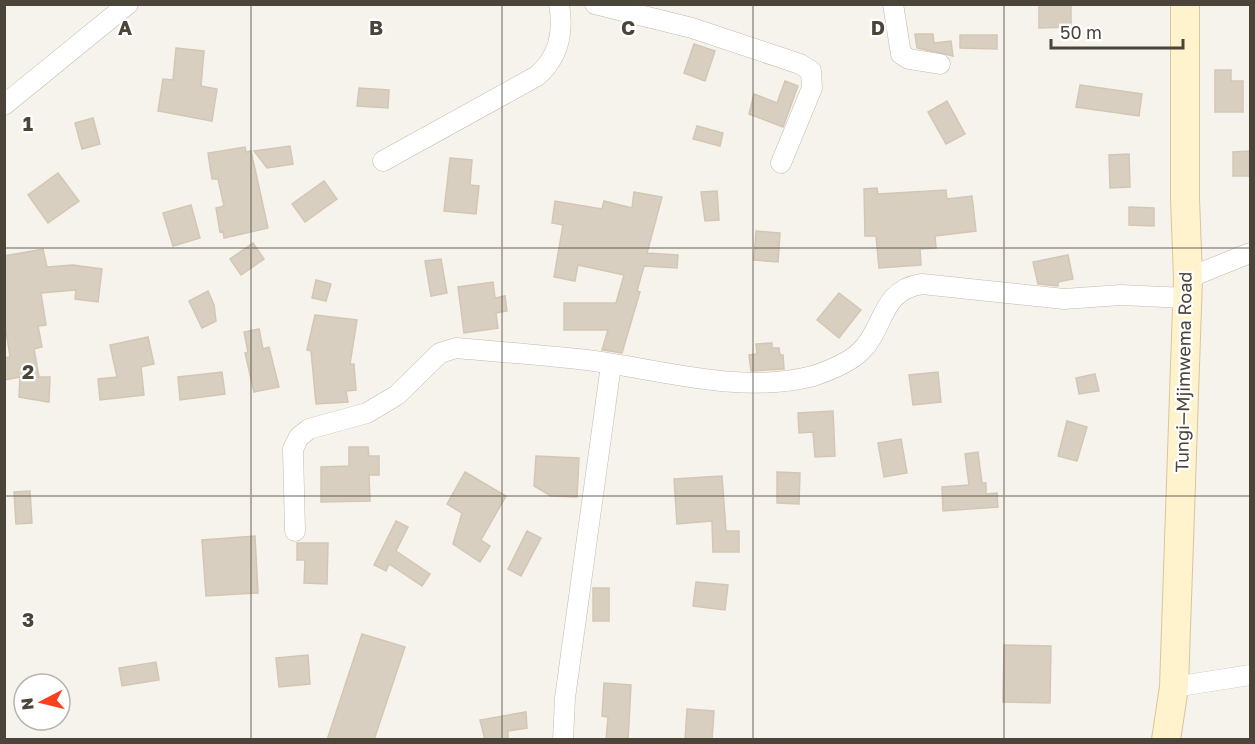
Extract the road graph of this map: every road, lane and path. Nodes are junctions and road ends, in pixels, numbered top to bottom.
1 (128, 4) edge
2 (559, 4) edge
3 (595, 4) edge
4 (893, 4) edge
5 (1185, 4) edge
6 (940, 64) dead end
7 (4, 105) edge
8 (383, 161) dead end
9 (781, 163) dead end
10 (1251, 253) edge
11 (1187, 288) junction
12 (611, 365) junction
13 (295, 531) dead end
14 (1251, 675) edge
15 (1174, 687) junction
16 (563, 740) edge
17 (1166, 740) edge

1 - 7 street
2 - 8 street
3 - 9 street
4 - 6 street
5 - 11 street, Tungi—Mjimwema Road
10 - 11 street
11 - 12 street
11 - 15 street, Tungi—Mjimwema Road
12 - 13 street
12 - 16 street
14 - 15 street
15 - 17 street, Tungi—Mjimwema Road

